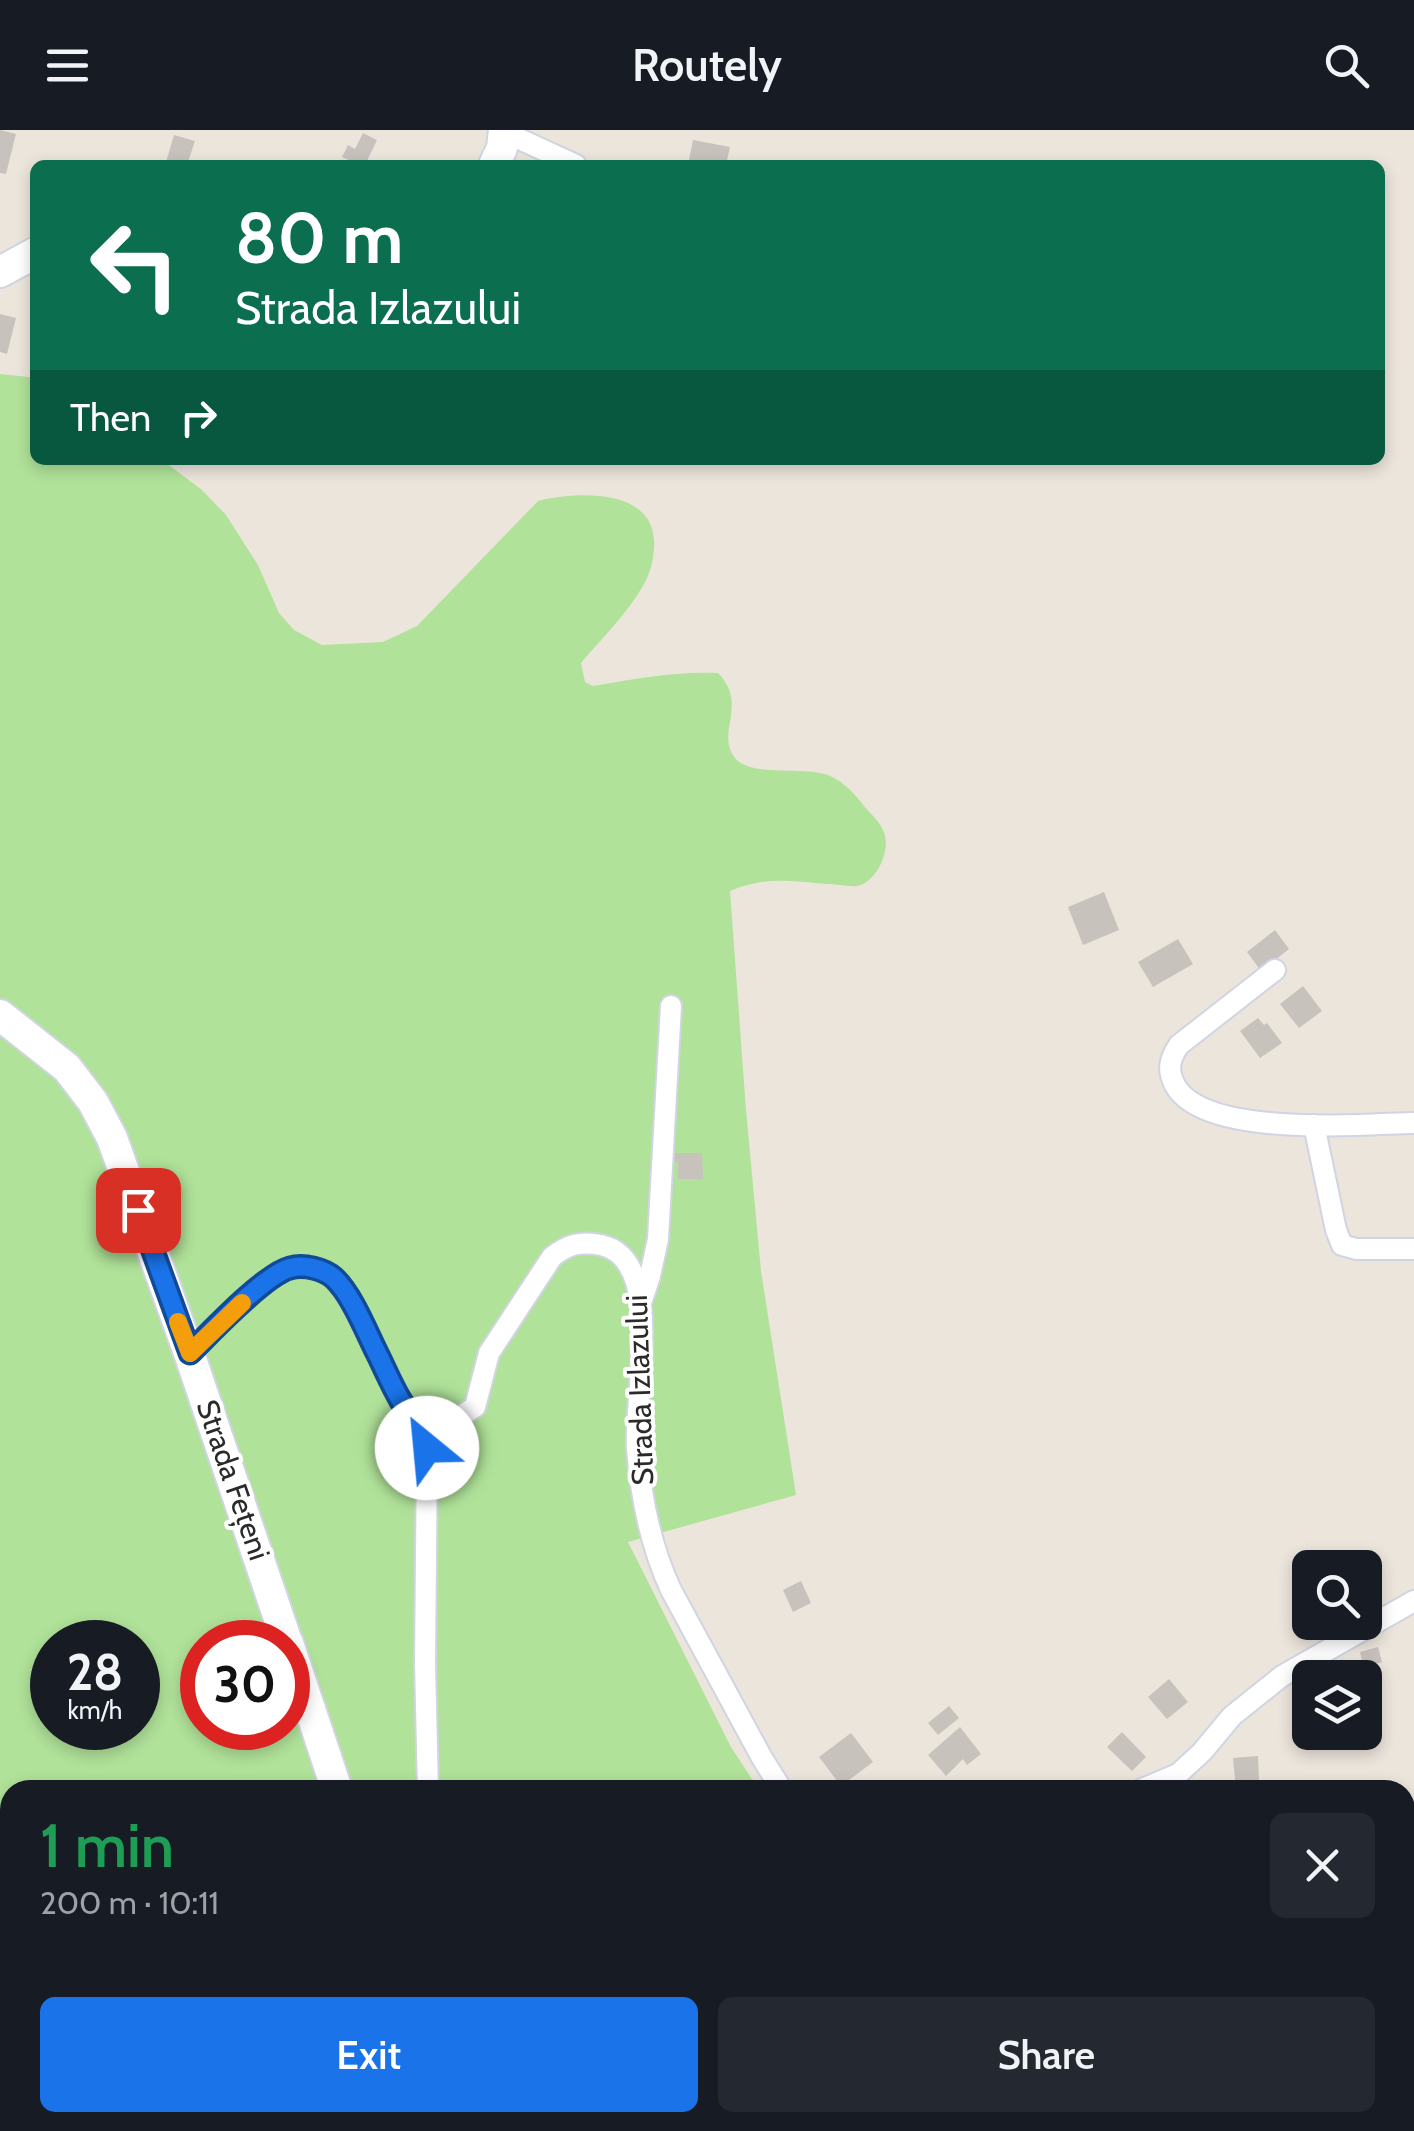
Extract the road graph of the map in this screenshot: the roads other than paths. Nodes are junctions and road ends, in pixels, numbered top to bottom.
1 (504, 131) edge
2 (496, 160) edge
3 (565, 160) edge
4 (30, 256) edge
5 (0, 272) edge
6 (1275, 970) dead end
7 (671, 1006) dead end
8 (0, 1016) edge
9 (1414, 1123) edge
10 (1314, 1125) junction
11 (1414, 1249) edge
12 (642, 1300) junction
13 (190, 1353) junction
14 (414, 1417) junction
15 (1414, 1602) edge
16 (280, 1620) edge
17 (310, 1709) edge
18 (334, 1780) edge
19 (428, 1780) edge
20 (776, 1780) edge
21 (1164, 1780) edge

1 - 2 street
1 - 3 street
4 - 5 street
6 - 10 street
7 - 12 street
8 - 13 street, Strada Fețeni
9 - 10 street
10 - 11 street
12 - 14 street, Strada Izlazului
12 - 20 street, Strada Izlazului
13 - 14 street
13 - 16 street, Strada Fețeni
14 - 19 street
15 - 21 street
17 - 18 street, Strada Fețeni

